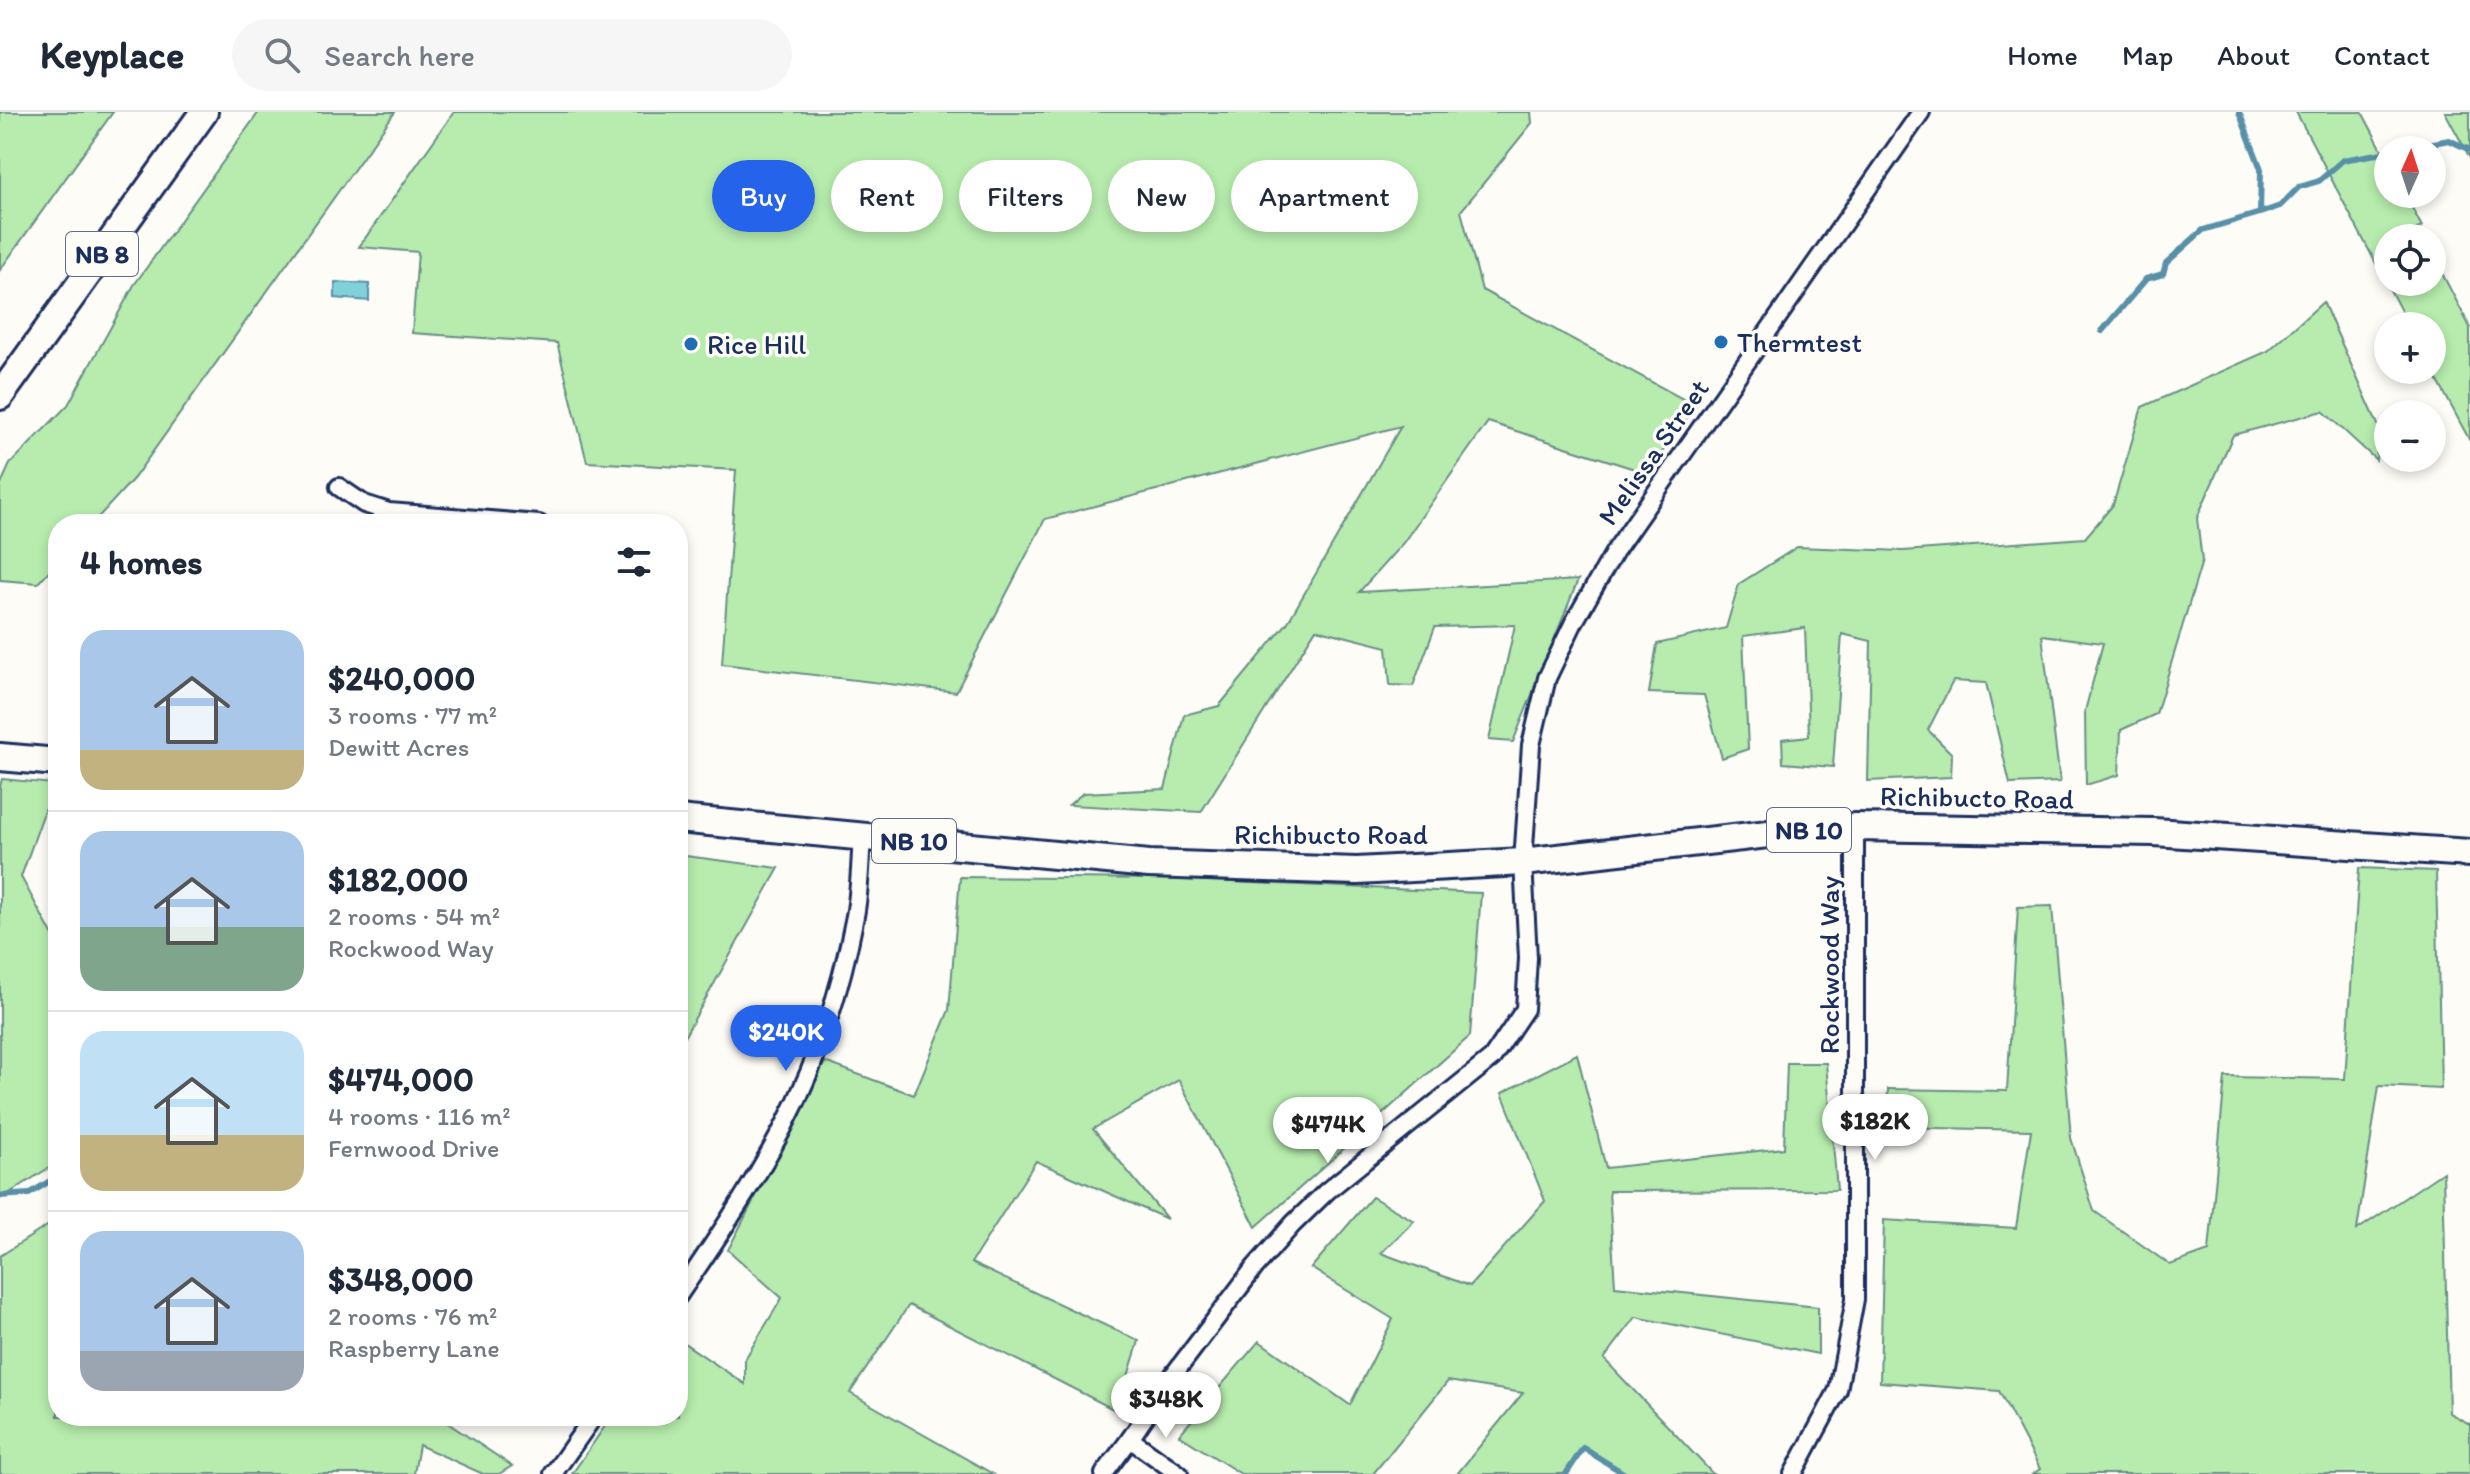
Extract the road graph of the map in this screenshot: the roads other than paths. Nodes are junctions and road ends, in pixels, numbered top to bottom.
1 (204, 112) edge
2 (1921, 112) edge
3 (0, 396) edge
4 (339, 487) dead end
5 (414, 514) edge
6 (0, 757) edge
7 (48, 761) edge
8 (688, 820) edge
9 (1855, 827) junction
10 (862, 837) junction
11 (2470, 853) edge
12 (1523, 862) junction
13 (688, 1281) edge
14 (587, 1426) edge
15 (1130, 1439) junction
16 (553, 1474) edge
17 (1104, 1474) edge
18 (1179, 1474) edge
19 (1793, 1474) edge

1 - 3 main road, NB 8
2 - 12 street, Melissa Street
4 - 5 street
6 - 7 main road
8 - 10 main road, NB 10
9 - 11 main road, Richibucto Road / NB 10
9 - 12 main road, Richibucto Road / NB 10
9 - 19 street, Rockwood Way
10 - 12 main road, Richibucto Road / NB 10
10 - 13 street
12 - 15 street, Melissa Street
14 - 16 street
15 - 17 street, Melissa Street
15 - 18 street

